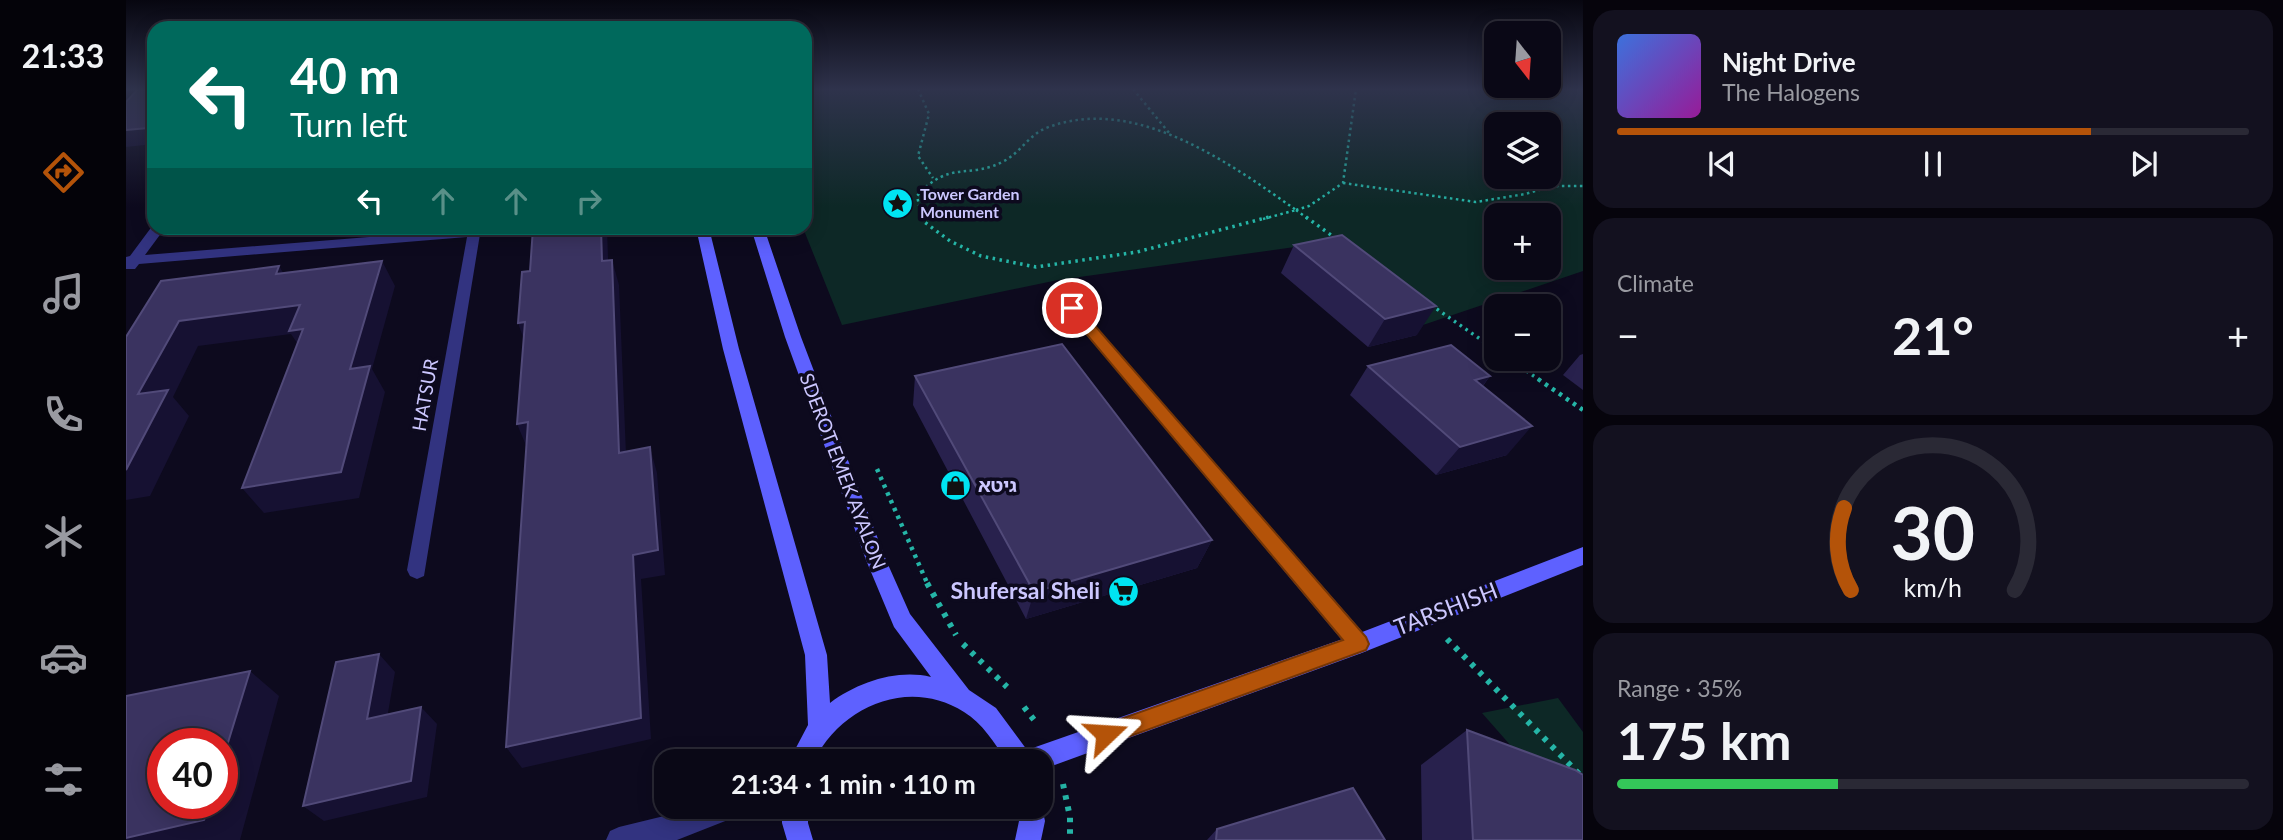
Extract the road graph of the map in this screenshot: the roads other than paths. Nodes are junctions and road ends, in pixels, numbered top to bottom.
1 (153, 235) edge
2 (426, 235) edge
3 (474, 235) edge
4 (704, 235) edge
5 (759, 235) edge
6 (129, 265) edge
7 (1072, 308) dead end
8 (1583, 556) edge
9 (417, 570) dead end
10 (1359, 644) junction
11 (961, 698) junction
12 (820, 726) junction
13 (806, 749) edge
14 (1013, 749) edge
15 (1053, 754) edge
16 (700, 819) edge
17 (795, 819) edge
18 (1032, 819) edge
19 (619, 840) edge
20 (800, 840) edge
21 (1028, 840) edge

1 - 6 street
2 - 6 street
3 - 9 street, HATSUR
4 - 12 main road
5 - 11 main road, SDEROT EMEK AYALON
7 - 10 street
8 - 10 main road, TARSHISH
10 - 15 main road, TARSHISH
11 - 12 main road
11 - 14 main road
12 - 13 main road
16 - 19 street
17 - 20 main road
18 - 21 main road

